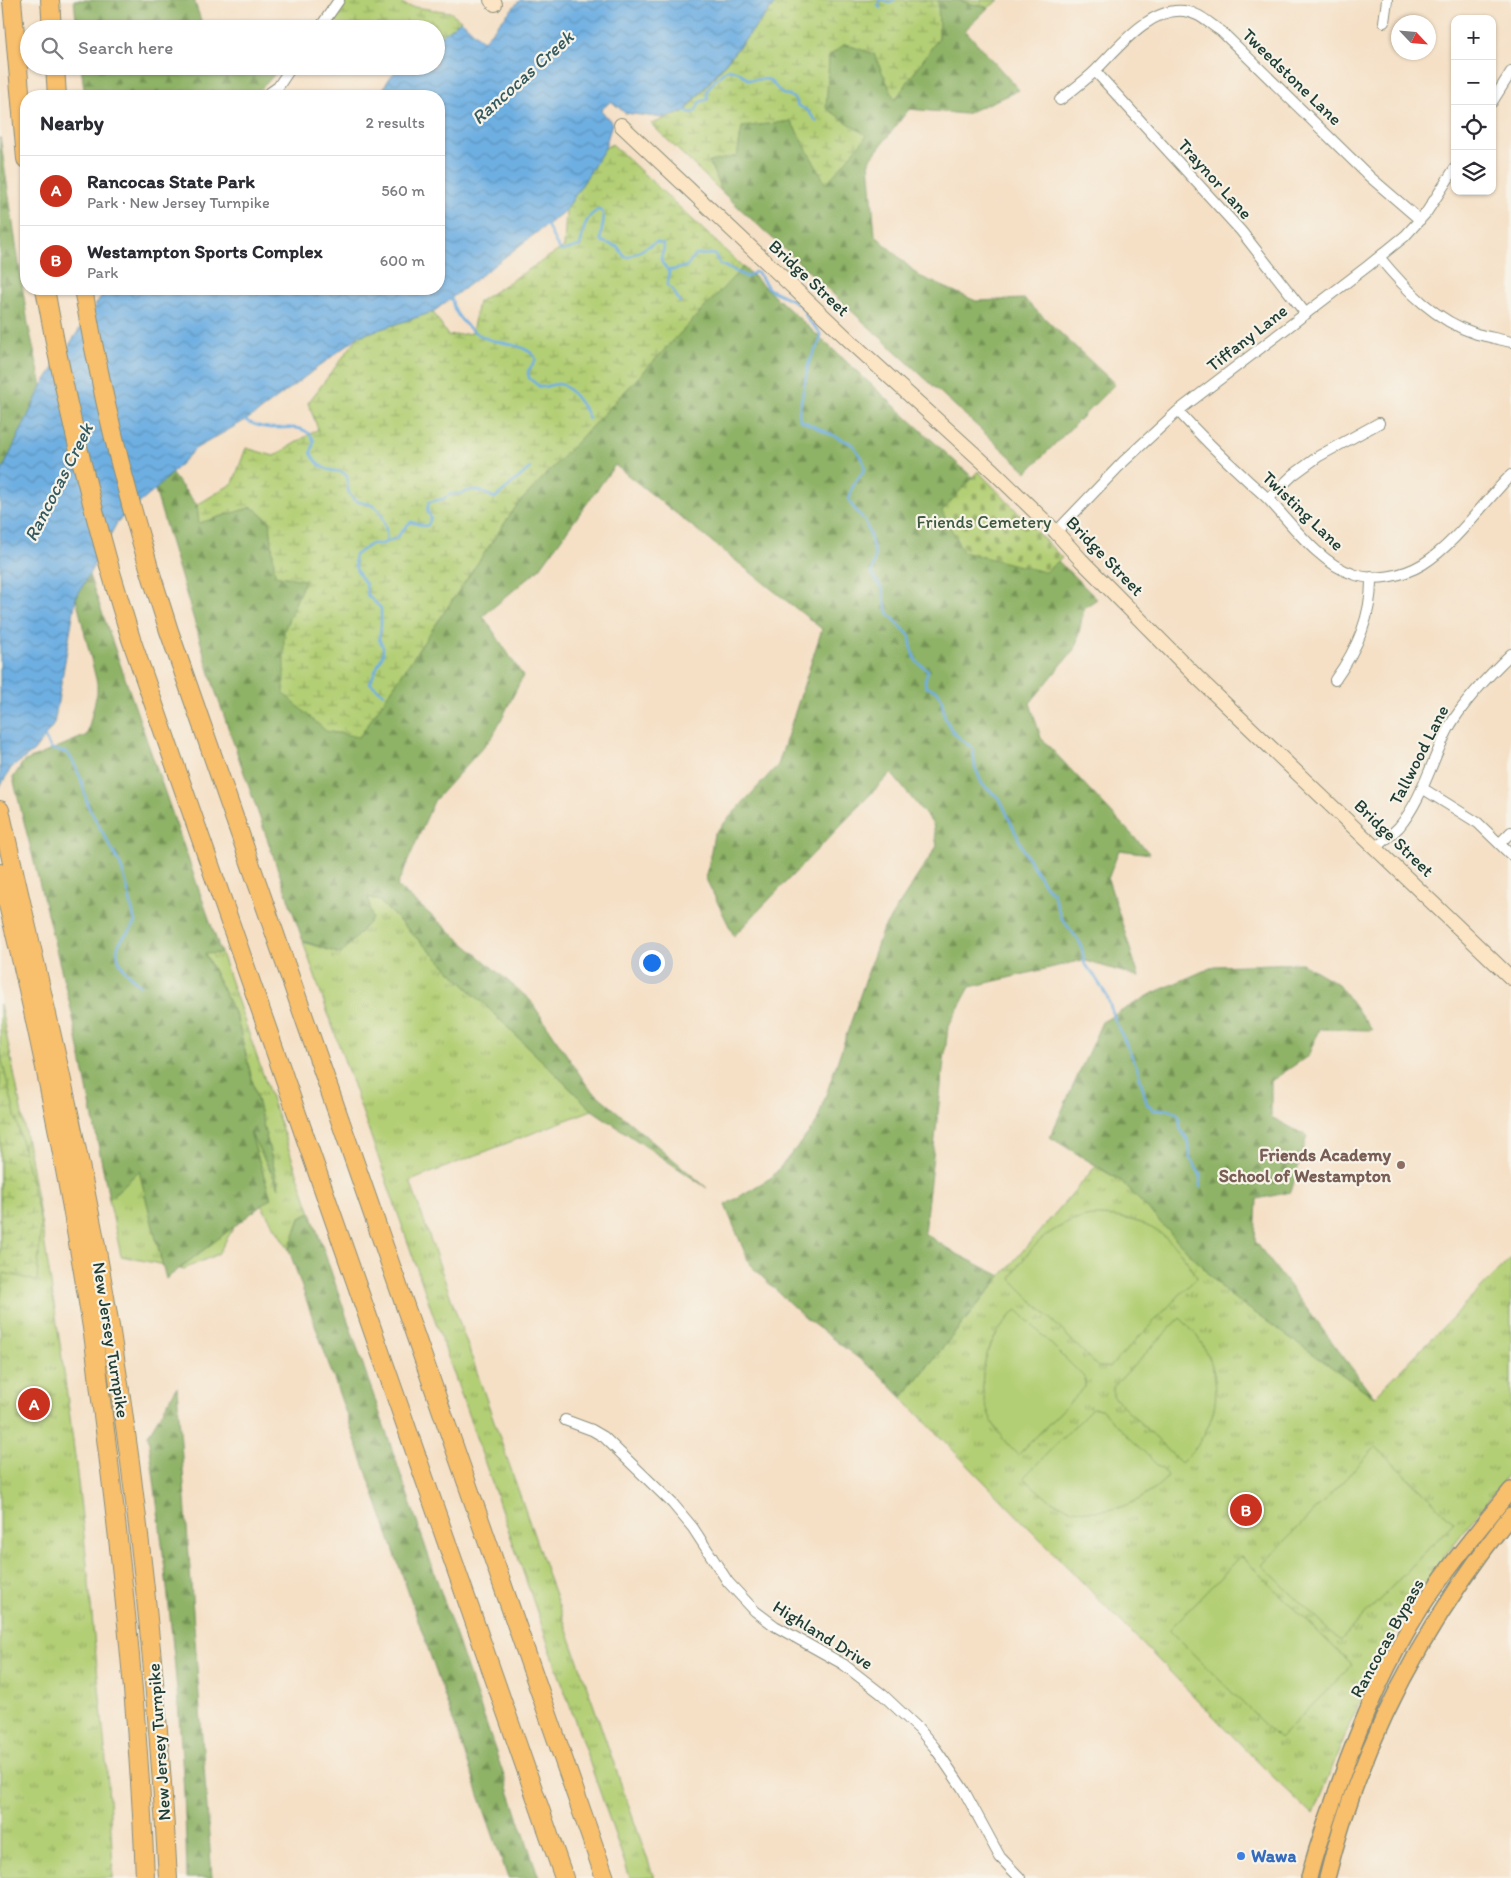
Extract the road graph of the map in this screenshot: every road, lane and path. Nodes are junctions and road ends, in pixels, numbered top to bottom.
1 (12, 0) edge
2 (50, 0) edge
3 (339, 0) edge
4 (1388, 0) edge
5 (51, 20) edge
6 (325, 20) edge
7 (1384, 22) dead end
8 (1095, 71) junction
9 (1511, 72) edge
10 (56, 75) edge
11 (286, 75) edge
12 (57, 90) edge
13 (274, 90) edge
14 (20, 91) edge
15 (1496, 96) edge
16 (1060, 100) dead end
17 (622, 126) dead end
18 (1451, 174) edge
19 (1420, 220) junction
20 (1380, 257) junction
21 (46, 295) edge
22 (84, 295) edge
23 (1306, 314) junction
24 (1511, 342) edge
25 (1178, 411) junction
26 (1379, 423) dead end
27 (1511, 475) edge
28 (1268, 499) junction
29 (1056, 532) junction
30 (1371, 578) junction
31 (1511, 654) edge
32 (1335, 680) dead end
33 (1422, 788) junction
34 (2, 818) edge
35 (1511, 832) edge
36 (1500, 843) junction
37 (1376, 848) junction
38 (1511, 855) edge
39 (0, 873) edge
40 (1511, 978) edge
41 (565, 1420) dead end
42 (1511, 1490) edge
43 (1511, 1515) edge
44 (145, 1878) edge
45 (168, 1878) edge
46 (564, 1878) edge
47 (606, 1878) edge
48 (1020, 1878) edge
49 (1309, 1878) edge
50 (1327, 1878) edge

1 - 14 highway
2 - 5 highway
3 - 6 street
4 - 7 street
8 - 16 street, Tweedstone Lane
8 - 19 street, Tweedstone Lane
8 - 23 street, Traynor Lane
9 - 15 street
10 - 12 highway
11 - 13 street
17 - 29 main road, Bridge Street
18 - 19 street, Tiffany Lane
19 - 20 street, Tiffany Lane
20 - 23 street, Tiffany Lane
20 - 24 street
21 - 46 highway
22 - 47 highway
23 - 25 street, Tiffany Lane
25 - 28 street, Twisting Lane
25 - 29 street, Tiffany Lane
26 - 28 street
27 - 30 street, Twisting Lane
28 - 30 street, Twisting Lane
29 - 37 main road, Bridge Street
30 - 32 street
31 - 33 street, Tallwood Lane
33 - 36 street
33 - 37 street, Tallwood Lane
34 - 45 highway, New Jersey Turnpike
35 - 36 street
36 - 38 street
37 - 40 main road, Bridge Street
39 - 44 highway, New Jersey Turnpike
41 - 48 street, Highland Drive
42 - 49 main road, Rancocas Bypass
43 - 50 main road, Rancocas Bypass

